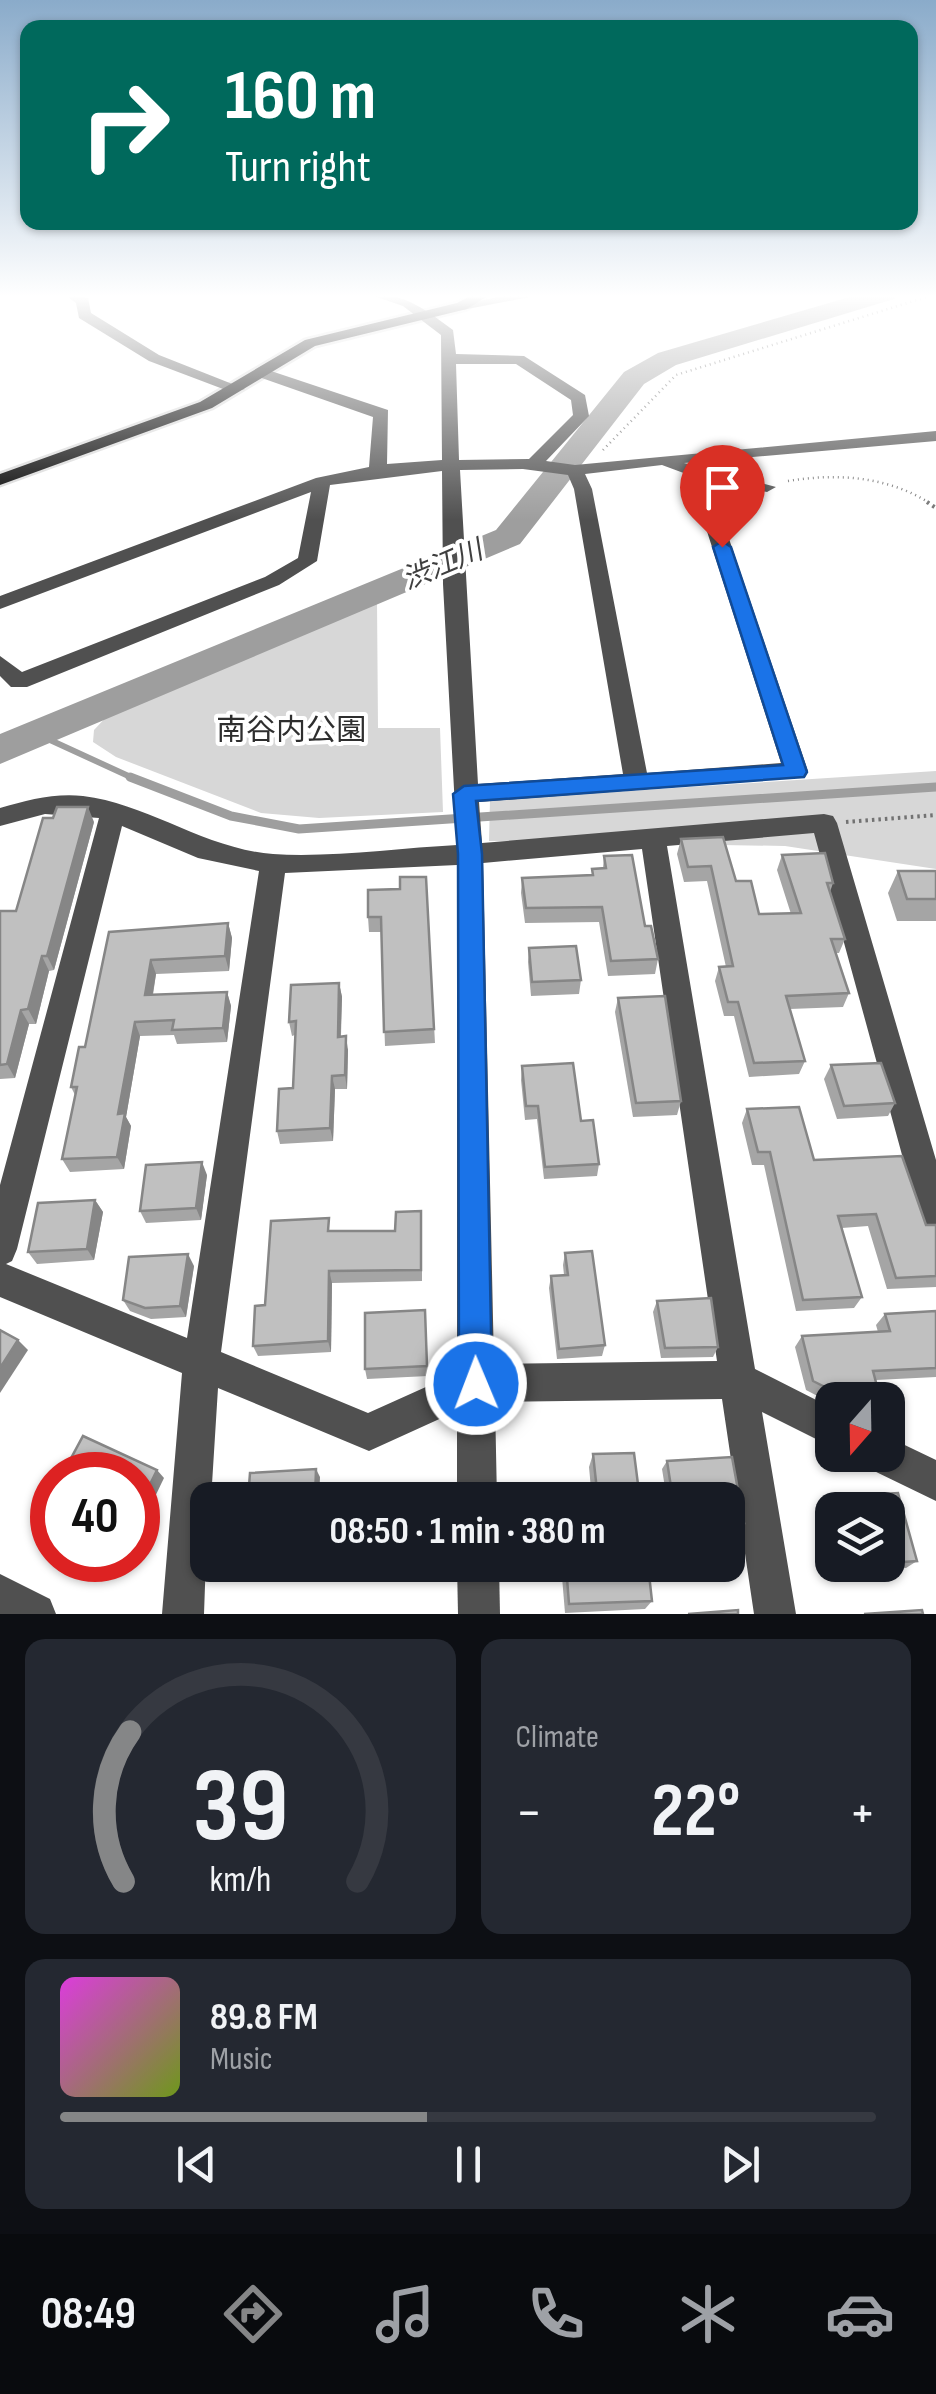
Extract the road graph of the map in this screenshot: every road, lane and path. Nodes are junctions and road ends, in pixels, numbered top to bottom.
1 (186, 369) edge
2 (268, 369) edge
3 (448, 369) edge
4 (536, 369) edge
5 (694, 369) edge
6 (262, 373) junction
7 (238, 388) junction
8 (936, 436) edge
9 (658, 461) junction
10 (453, 465) junction
11 (542, 465) junction
12 (378, 469) junction
13 (584, 469) junction
14 (697, 472) junction
15 (0, 480) edge
16 (322, 482) junction
17 (767, 487) joint
18 (936, 508) edge
19 (3, 598) edge
20 (0, 664) edge
21 (636, 781) junction
22 (464, 797) junction
23 (113, 812) junction
24 (0, 816) edge
25 (936, 816) edge
26 (835, 821) dead end
27 (653, 837) junction
28 (469, 846) junction
29 (273, 864) junction
30 (936, 1217) edge
31 (0, 1249) edge
32 (0, 1279) edge
33 (201, 1365) junction
34 (738, 1380) junction
35 (476, 1384) junction
36 (815, 1419) edge
37 (905, 1466) edge
38 (477, 1482) edge
39 (936, 1482) edge
40 (478, 1582) edge
41 (0, 1595) edge
42 (35, 1614) edge
43 (183, 1614) edge
44 (478, 1614) edge
45 (775, 1614) edge

1 - 7 street
2 - 6 main road
3 - 10 street
4 - 11 street
5 - 13 path
6 - 7 main road
6 - 12 street
7 - 15 main road
8 - 9 street
9 - 13 street
9 - 14 street
10 - 11 street
10 - 12 street
10 - 22 street
11 - 13 street
12 - 16 street
13 - 21 street
14 - 17 street
14 - 21 street
16 - 19 street
16 - 20 street
17 - 18 path
21 - 22 street
22 - 28 street
23 - 24 street
23 - 29 street
23 - 31 street
25 - 26 path
27 - 28 street
27 - 30 street
27 - 34 street
28 - 29 street
28 - 35 street
29 - 33 street
32 - 33 street
33 - 35 street
33 - 43 street
34 - 35 street
34 - 36 street
34 - 45 street
35 - 38 street
37 - 39 street
40 - 44 street
41 - 42 street

